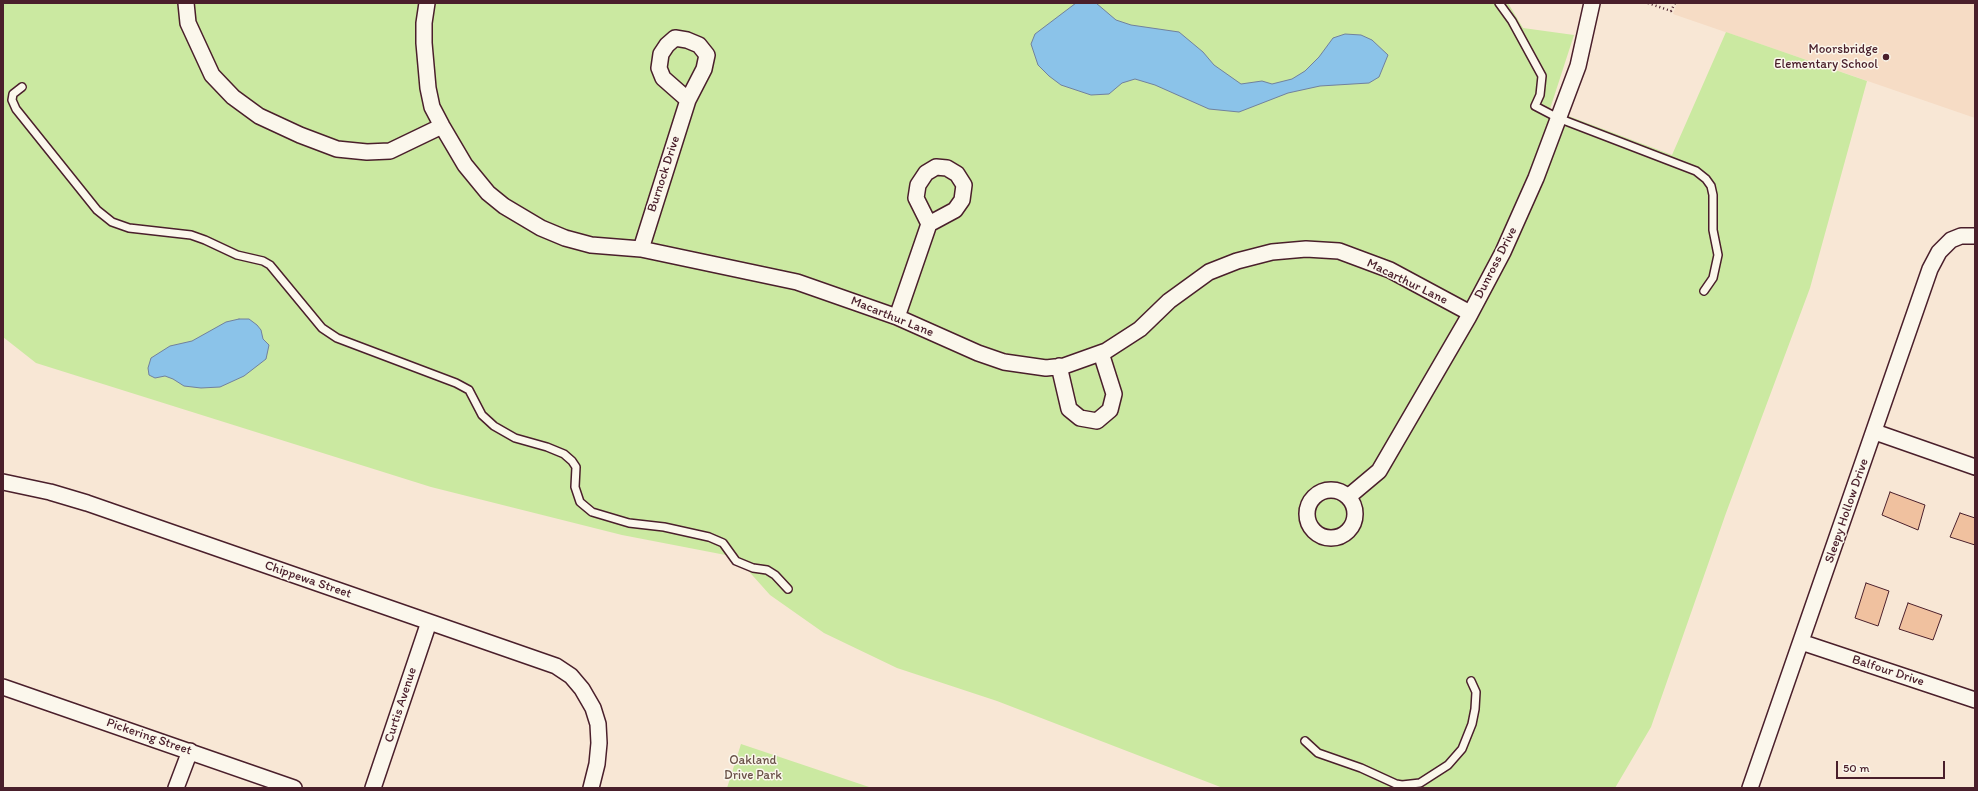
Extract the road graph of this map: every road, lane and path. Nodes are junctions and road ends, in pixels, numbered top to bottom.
1 (186, 3) edge
2 (427, 3) edge
3 (1499, 3) edge
4 (1592, 3) edge
5 (1648, 3) edge
6 (1675, 3) edge
7 (22, 87) dead end
8 (688, 100) dead end
9 (1558, 118) junction
10 (442, 126) junction
11 (929, 224) dead end
12 (1975, 236) edge
13 (641, 249) junction
14 (1704, 291) dead end
15 (1470, 313) junction
16 (897, 317) junction
17 (1101, 353) junction
18 (1059, 366) junction
19 (1875, 432) junction
20 (1975, 467) edge
21 (3, 482) edge
22 (1348, 497) dead end
23 (788, 589) dead end
24 (429, 622) junction
25 (1801, 642) junction
26 (1471, 681) dead end
27 (3, 687) edge
28 (1975, 700) edge
29 (1305, 741) dead end
30 (190, 751) junction
31 (176, 788) edge
32 (294, 788) edge
33 (373, 788) edge
34 (591, 788) edge
35 (1750, 788) edge

1 - 10 street
2 - 10 street, Macarthur Lane
3 - 9 lane
4 - 9 street, Dunross Drive
5 - 6 path
7 - 23 lane
8 - 13 street, Burnock Drive
9 - 14 lane
9 - 15 street, Dunross Drive
10 - 13 street, Macarthur Lane
11 - 16 street
12 - 19 street, Sleepy Hollow Drive
13 - 16 street, Macarthur Lane
15 - 17 street, Macarthur Lane
15 - 22 street, Dunross Drive
16 - 18 street, Macarthur Lane
17 - 18 street, Macarthur Lane
17 - 18 street
19 - 20 street
19 - 25 street, Sleepy Hollow Drive
21 - 24 street, Chippewa Street
24 - 33 street, Curtis Avenue
24 - 34 street, Chippewa Street
25 - 28 street, Balfour Drive
25 - 35 street, Sleepy Hollow Drive
26 - 29 lane
27 - 30 street, Pickering Street
30 - 31 street
30 - 32 street, Pickering Street

